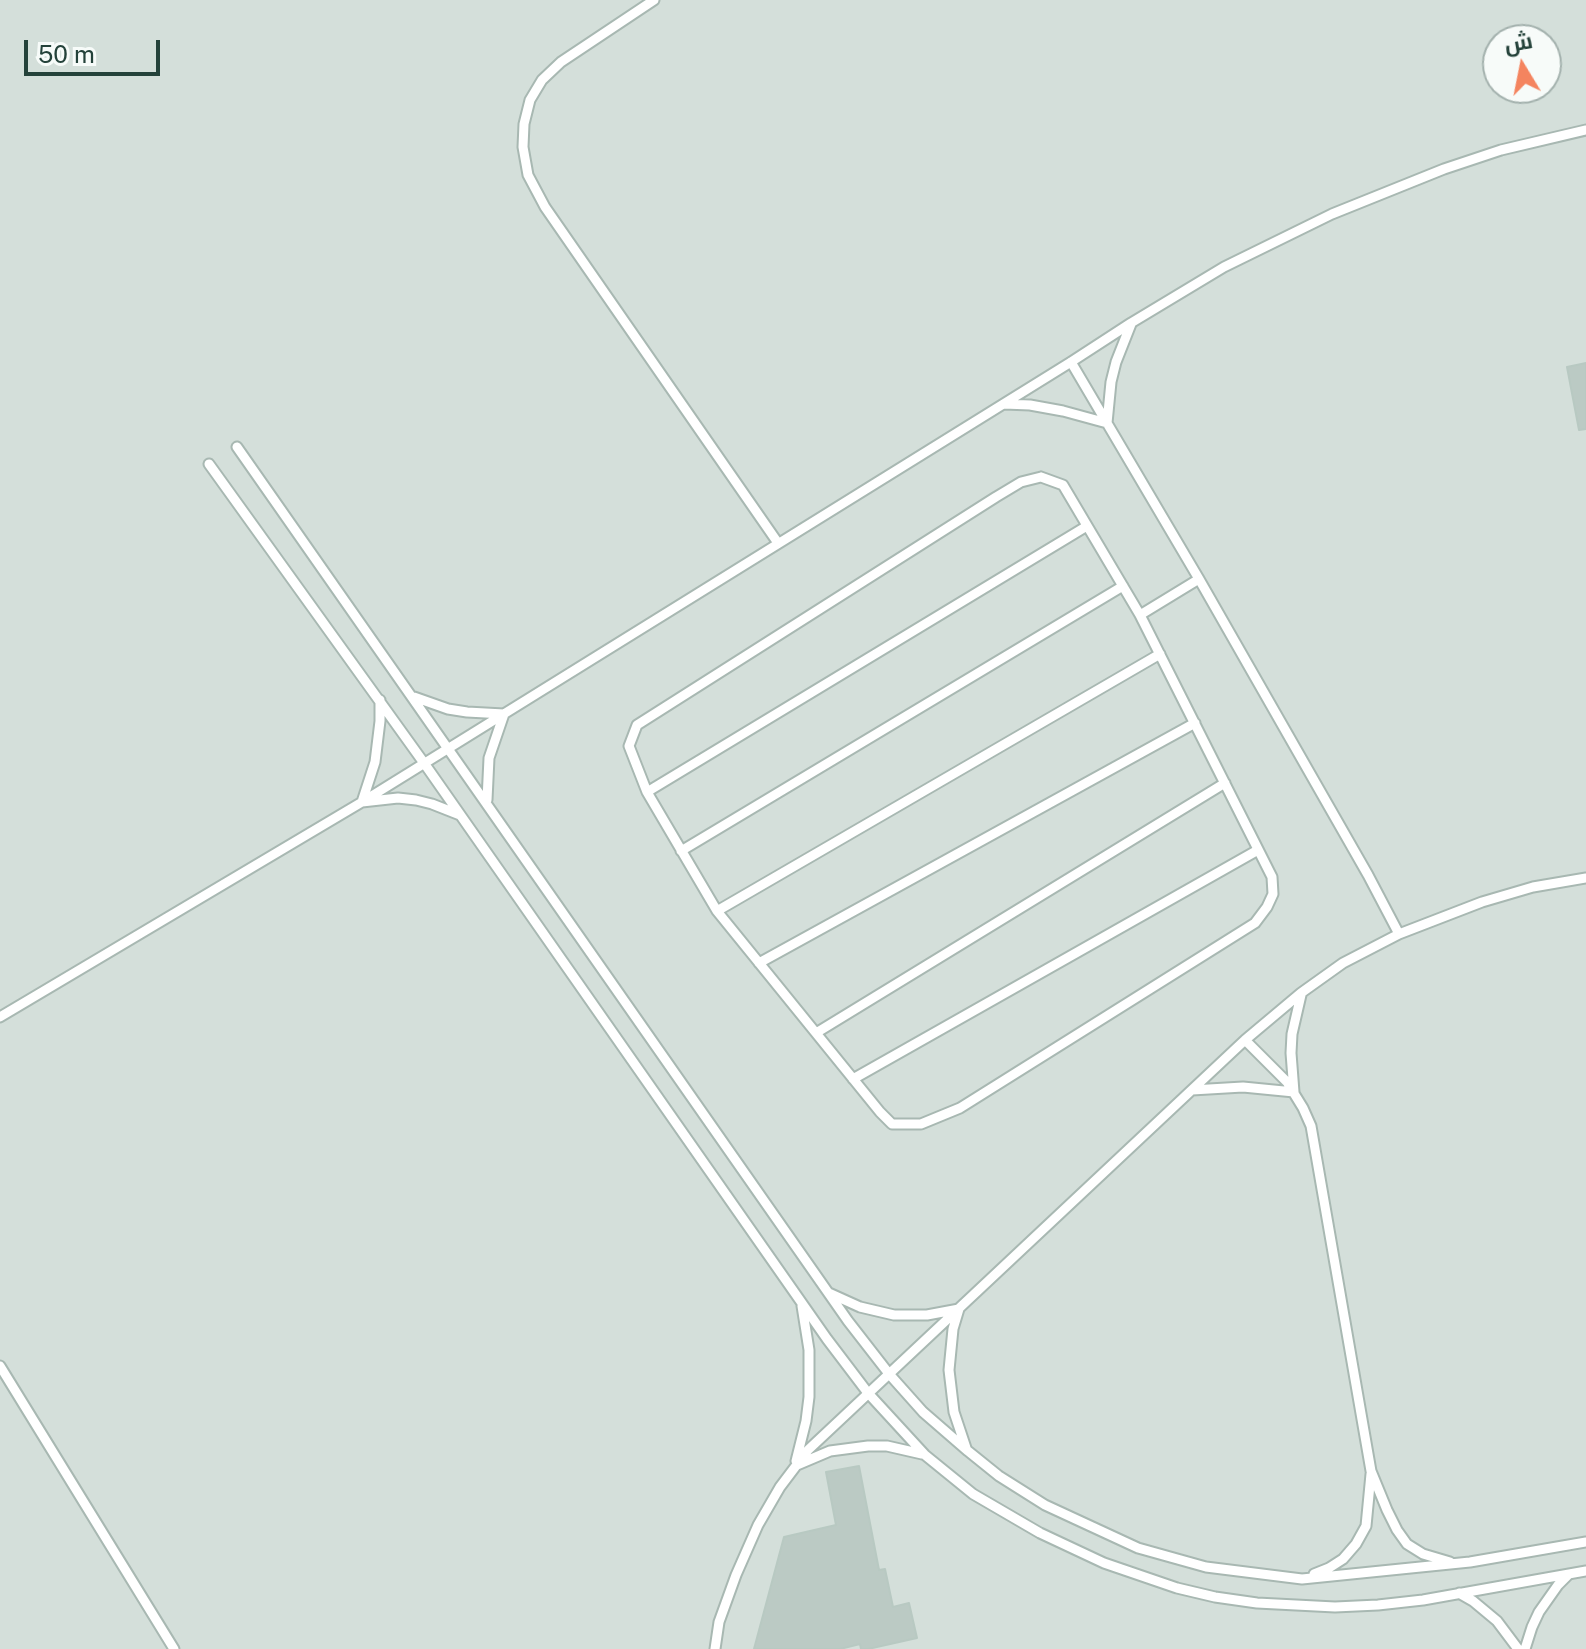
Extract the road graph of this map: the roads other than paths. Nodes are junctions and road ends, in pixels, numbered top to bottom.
1 (654, 0) edge
2 (1586, 130) edge
3 (1131, 323) junction
4 (1071, 362) junction
5 (1004, 404) junction
6 (1107, 423) junction
7 (237, 447) dead end
8 (209, 464) dead end
9 (1087, 526) junction
10 (778, 543) junction
11 (1199, 579) junction
12 (1123, 586) junction
13 (1140, 615) junction
14 (1160, 654) junction
15 (413, 697) junction
16 (380, 700) junction
17 (504, 714) junction
18 (1195, 723) junction
19 (449, 748) junction
20 (424, 763) junction
21 (1225, 783) junction
22 (647, 792) junction
23 (362, 802) junction
24 (488, 804) junction
25 (461, 816) junction
26 (1258, 850) junction
27 (681, 851) junction
28 (1586, 878) edge
29 (717, 911) junction
30 (1399, 934) junction
31 (759, 963) junction
32 (1301, 993) junction
33 (0, 1017) edge
34 (816, 1033) junction
35 (1245, 1040) junction
36 (853, 1079) junction
37 (1192, 1090) junction
38 (1294, 1092) junction
39 (828, 1293) junction
40 (802, 1303) junction
41 (959, 1309) junction
42 (0, 1366) edge
43 (890, 1375) junction
44 (868, 1393) junction
45 (968, 1451) junction
46 (925, 1455) junction
47 (794, 1467) junction
48 (1371, 1471) junction
49 (1586, 1542) edge
50 (1458, 1564) junction
51 (1586, 1571) edge
52 (1570, 1574) junction
53 (1302, 1579) junction
54 (1459, 1593) junction
55 (174, 1649) edge
56 (715, 1649) edge
57 (1518, 1649) edge
58 (1525, 1649) edge

1 - 10 lane
2 - 3 lane
3 - 4 lane
3 - 6 lane
4 - 5 lane
4 - 6 lane
5 - 6 lane
5 - 10 lane
6 - 11 lane
7 - 15 lane
8 - 16 lane
9 - 12 lane
9 - 22 lane
9 - 22 lane
10 - 17 lane
11 - 13 lane
11 - 30 lane
12 - 13 lane
12 - 27 lane
13 - 14 lane
14 - 18 lane
14 - 29 lane
15 - 17 lane
15 - 19 lane
16 - 20 lane
16 - 23 lane
17 - 19 lane
17 - 24 lane
18 - 21 lane
18 - 31 lane
19 - 20 lane
19 - 24 lane
20 - 23 lane
20 - 25 lane
21 - 26 lane
21 - 34 lane
22 - 27 lane
23 - 25 lane
23 - 33 lane
24 - 39 lane
25 - 40 lane
26 - 36 lane
26 - 36 lane
27 - 29 lane
28 - 30 lane
29 - 31 lane
30 - 32 lane
31 - 34 lane
32 - 35 lane
32 - 38 lane
34 - 36 lane
35 - 37 lane
35 - 38 lane
37 - 38 lane
37 - 41 lane
38 - 48 lane
39 - 41 lane
39 - 43 lane
40 - 44 lane
40 - 47 lane
41 - 43 lane
41 - 45 lane
42 - 55 lane
43 - 44 lane
43 - 45 lane
44 - 46 lane
44 - 47 lane
45 - 53 lane
46 - 47 lane
46 - 54 lane
47 - 56 lane
48 - 50 lane
48 - 53 lane
49 - 50 lane
50 - 53 lane
51 - 52 lane
52 - 54 lane
52 - 58 lane
54 - 57 lane

